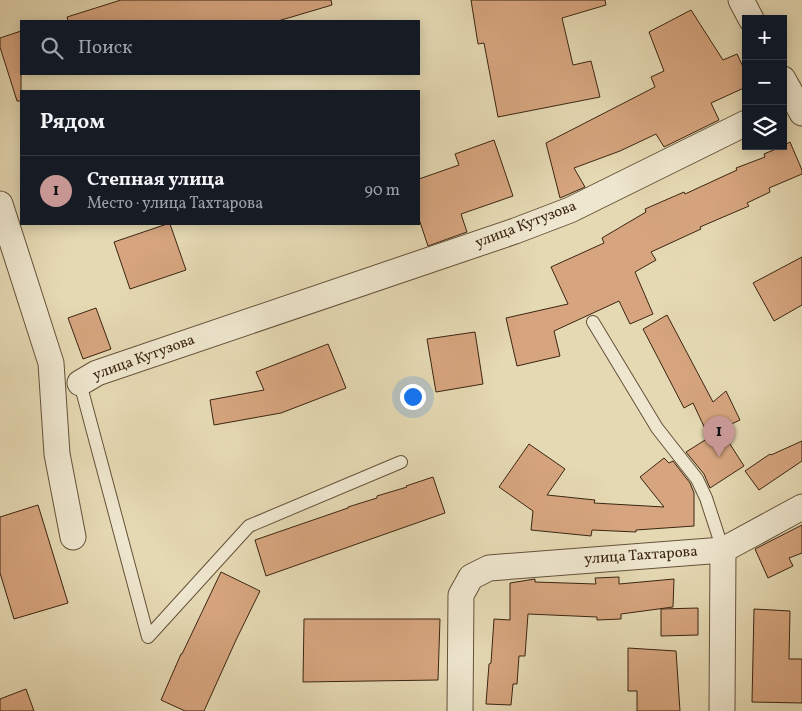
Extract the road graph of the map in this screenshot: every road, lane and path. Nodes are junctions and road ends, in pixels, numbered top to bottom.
1 (741, 0) edge
2 (749, 15) edge
3 (742, 125) edge
4 (0, 204) edge
5 (593, 322) dead end
6 (80, 383) joint
7 (401, 462) dead end
8 (802, 507) edge
9 (73, 537) dead end
10 (723, 550) junction
11 (460, 711) edge
12 (722, 711) edge

1 - 2 street
3 - 6 street, улица Кутузова
4 - 9 street
5 - 10 lane
6 - 7 lane, улица Кутузова
8 - 10 street, улица Тахтарова
10 - 11 street, улица Тахтарова
10 - 12 street

